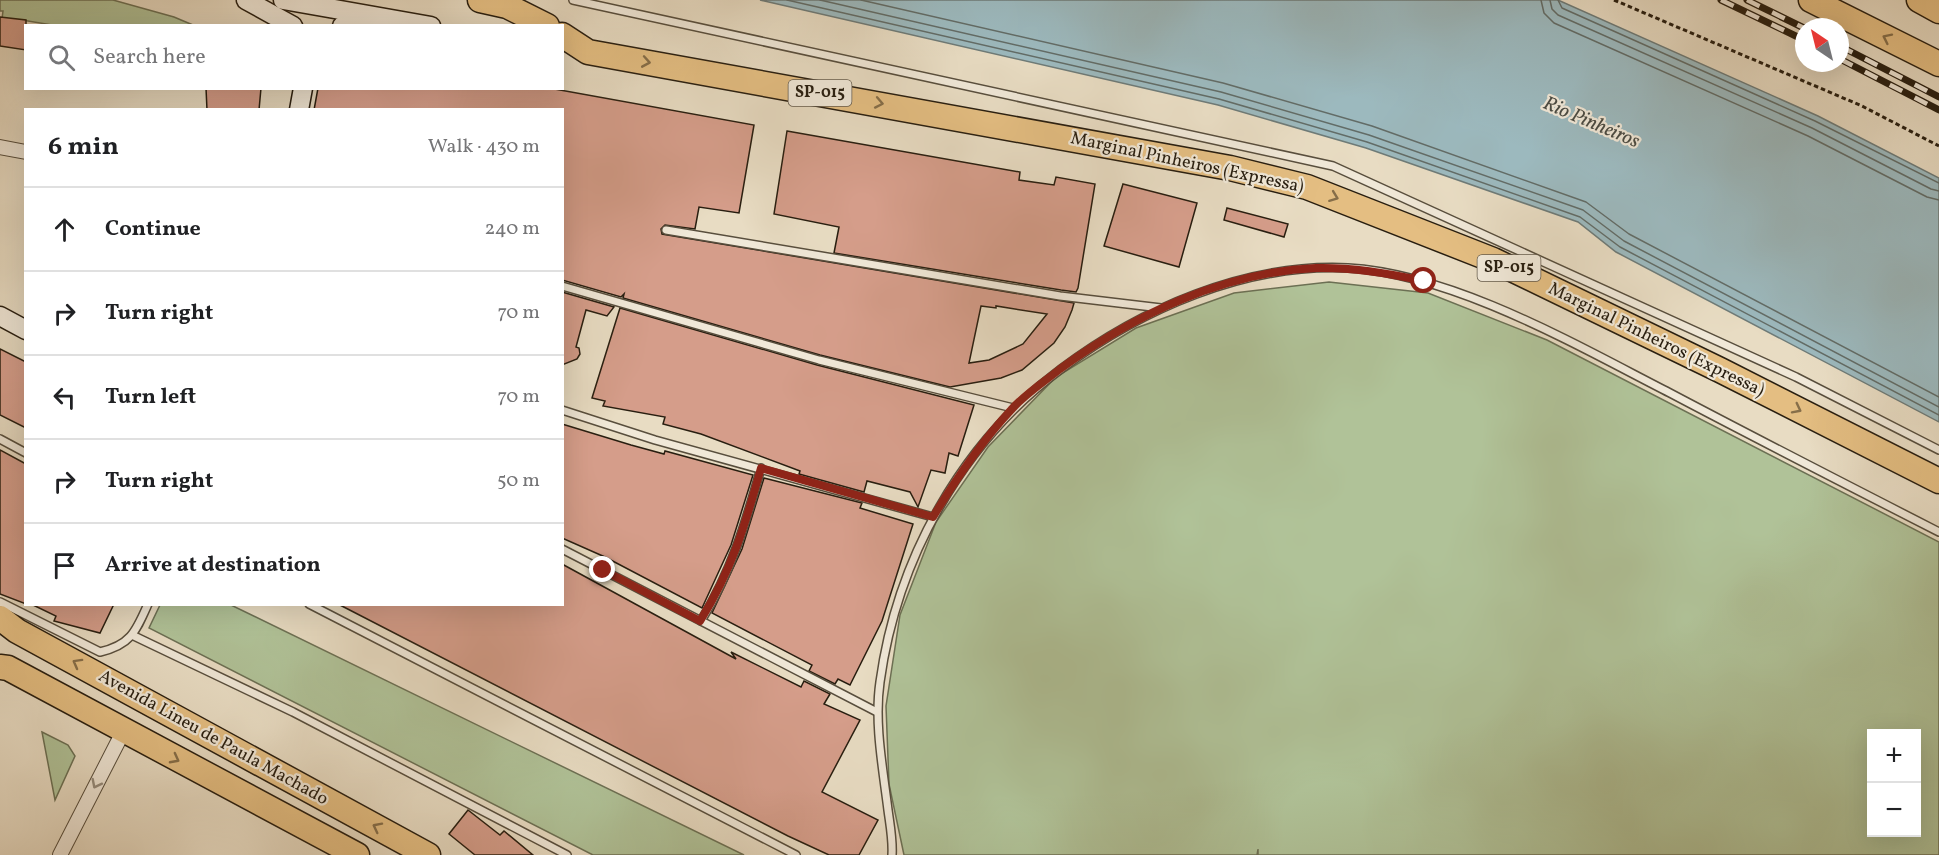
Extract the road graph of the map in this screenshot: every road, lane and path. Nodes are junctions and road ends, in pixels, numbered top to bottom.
1 (246, 0) edge
2 (283, 0) edge
3 (480, 0) edge
4 (573, 0) edge
5 (1614, 0) edge
6 (1811, 0) edge
7 (1919, 0) edge
8 (1939, 11) edge
9 (379, 17) junction
10 (289, 24) edge
11 (350, 24) edge
12 (419, 24) edge
13 (543, 24) edge
14 (564, 36) edge
15 (564, 47) edge
16 (588, 52) junction
17 (1939, 64) edge
18 (303, 90) edge
19 (299, 108) edge
20 (1939, 146) edge
21 (0, 147) edge
22 (24, 152) edge
23 (666, 230) dead end
24 (564, 287) edge
25 (1161, 308) junction
26 (0, 316) edge
27 (24, 329) edge
28 (1013, 408) junction
29 (564, 411) edge
30 (0, 439) edge
31 (1939, 450) edge
32 (24, 452) edge
33 (761, 468) junction
34 (1939, 481) edge
35 (933, 517) junction
36 (1939, 532) edge
37 (564, 550) edge
38 (0, 602) edge
39 (147, 606) edge
40 (313, 606) edge
41 (700, 621) junction
42 (6, 626) edge
43 (134, 636) junction
44 (3, 666) edge
45 (878, 712) junction
46 (123, 732) junction
47 (60, 855) edge
48 (357, 855) edge
49 (428, 855) edge
50 (567, 855) edge
51 (796, 855) edge
52 (892, 855) edge

1 - 10 main road
2 - 9 main road
3 - 13 highway
4 - 31 lane
5 - 20 path
17 -> 6 highway
7 - 8 highway
9 - 11 main road
9 - 12 main road
14 - 16 highway, Marginal Pinheiros (Expressa) / SP-015
15 - 16 main road
16 -> 34 highway, Marginal Pinheiros (Expressa) / SP-015
18 - 19 main road
21 - 22 street
23 - 25 lane
24 - 28 lane
25 - 28 lane
25 - 36 lane
26 - 27 main road
28 - 35 lane
29 - 33 lane
30 - 32 lane
33 - 35 lane
33 - 41 lane
35 - 45 lane
37 - 41 lane
38 - 43 lane
39 - 43 lane
40 - 51 lane
41 - 45 lane
49 -> 42 highway, Avenida Lineu de Paula Machado
43 - 50 lane
44 - 46 highway, Avenida Lineu de Paula Machado
45 - 52 lane
46 -> 47 street
46 -> 48 highway, Avenida Lineu de Paula Machado

